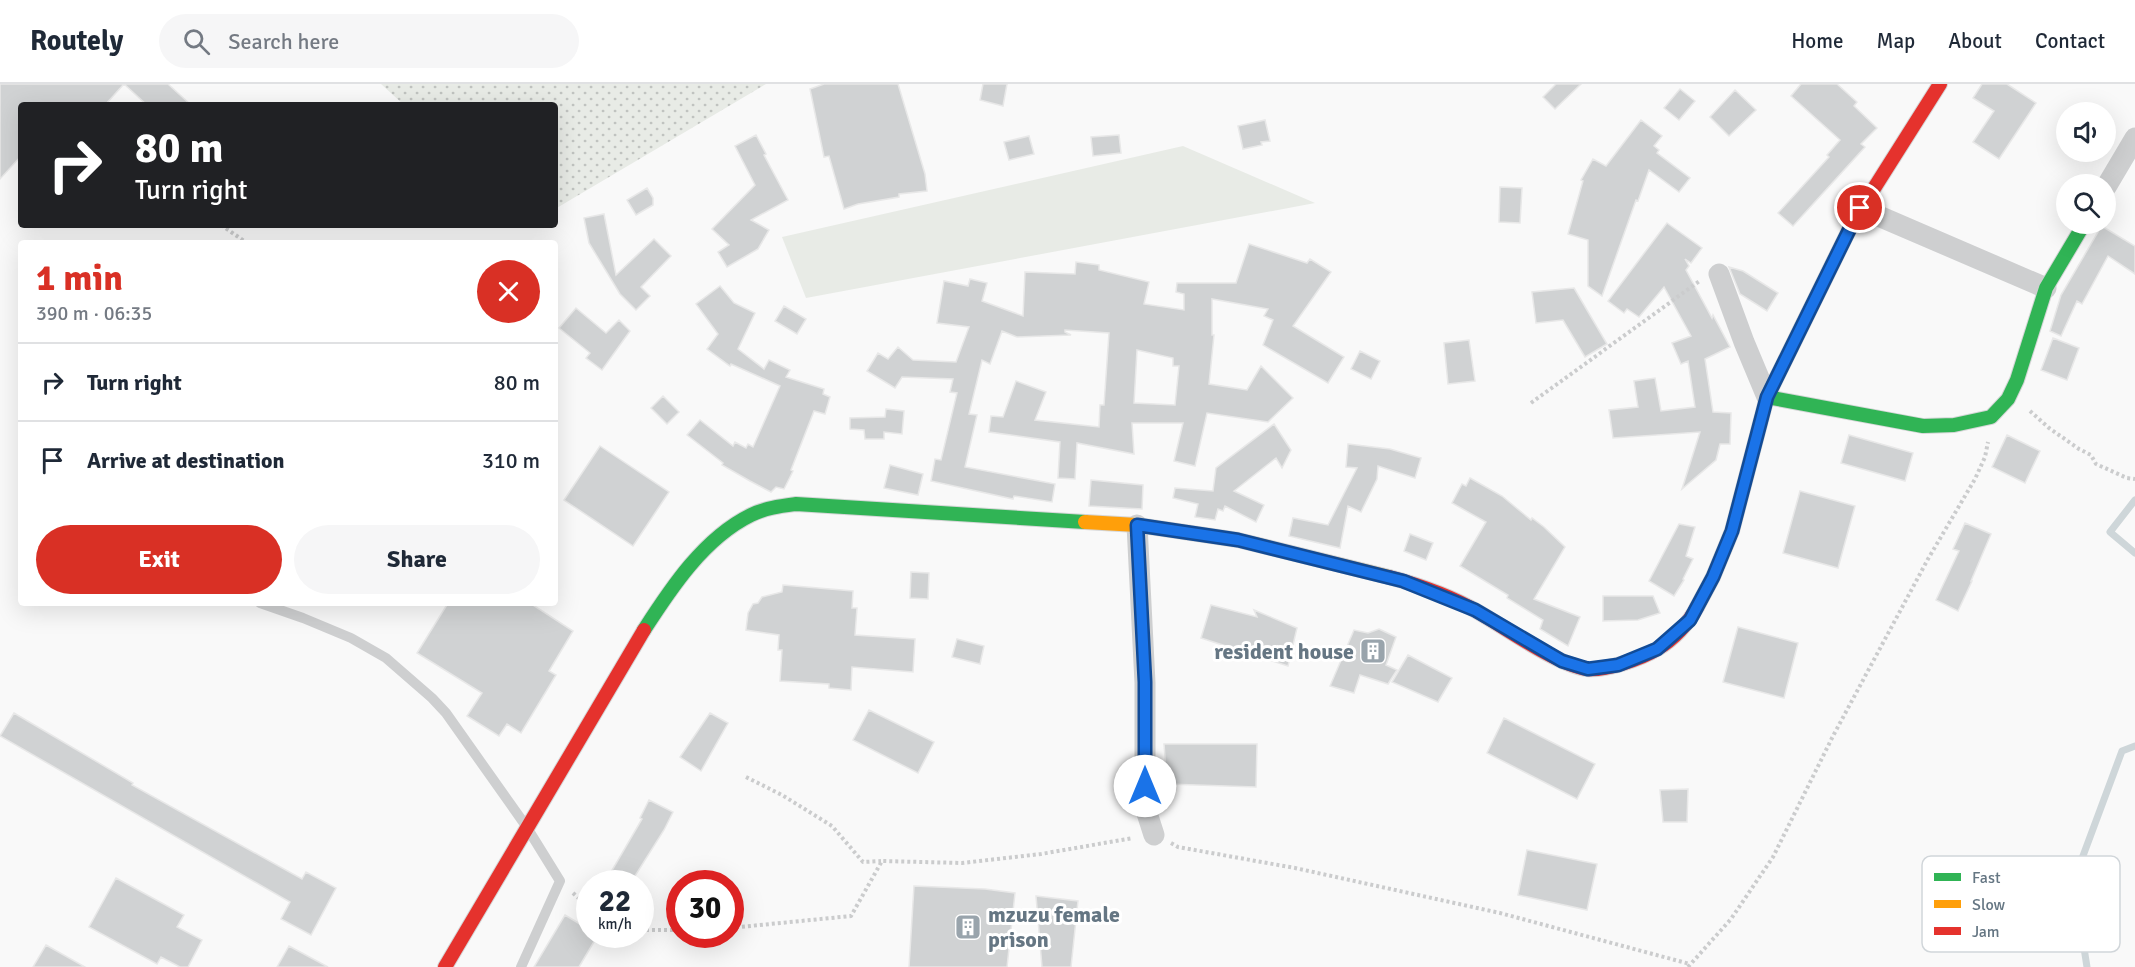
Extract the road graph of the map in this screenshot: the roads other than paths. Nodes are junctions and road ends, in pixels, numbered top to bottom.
1 (1940, 84) edge
2 (2135, 138) edge
3 (2114, 174) edge
4 (1860, 208) junction
5 (2078, 234) edge
6 (1719, 274) road end
7 (2046, 288) junction
8 (1767, 397) junction
9 (1137, 525) junction
10 (269, 606) edge
11 (526, 826) junction
12 (1154, 834) road end
13 (445, 967) edge
14 (521, 967) edge

1 - 4 street
2 - 3 street
4 - 7 street
4 - 8 street
5 - 7 street
6 - 8 street
7 - 8 street
8 - 9 street
9 - 11 street
9 - 12 street
10 - 11 lane
11 - 13 street
11 - 14 lane

